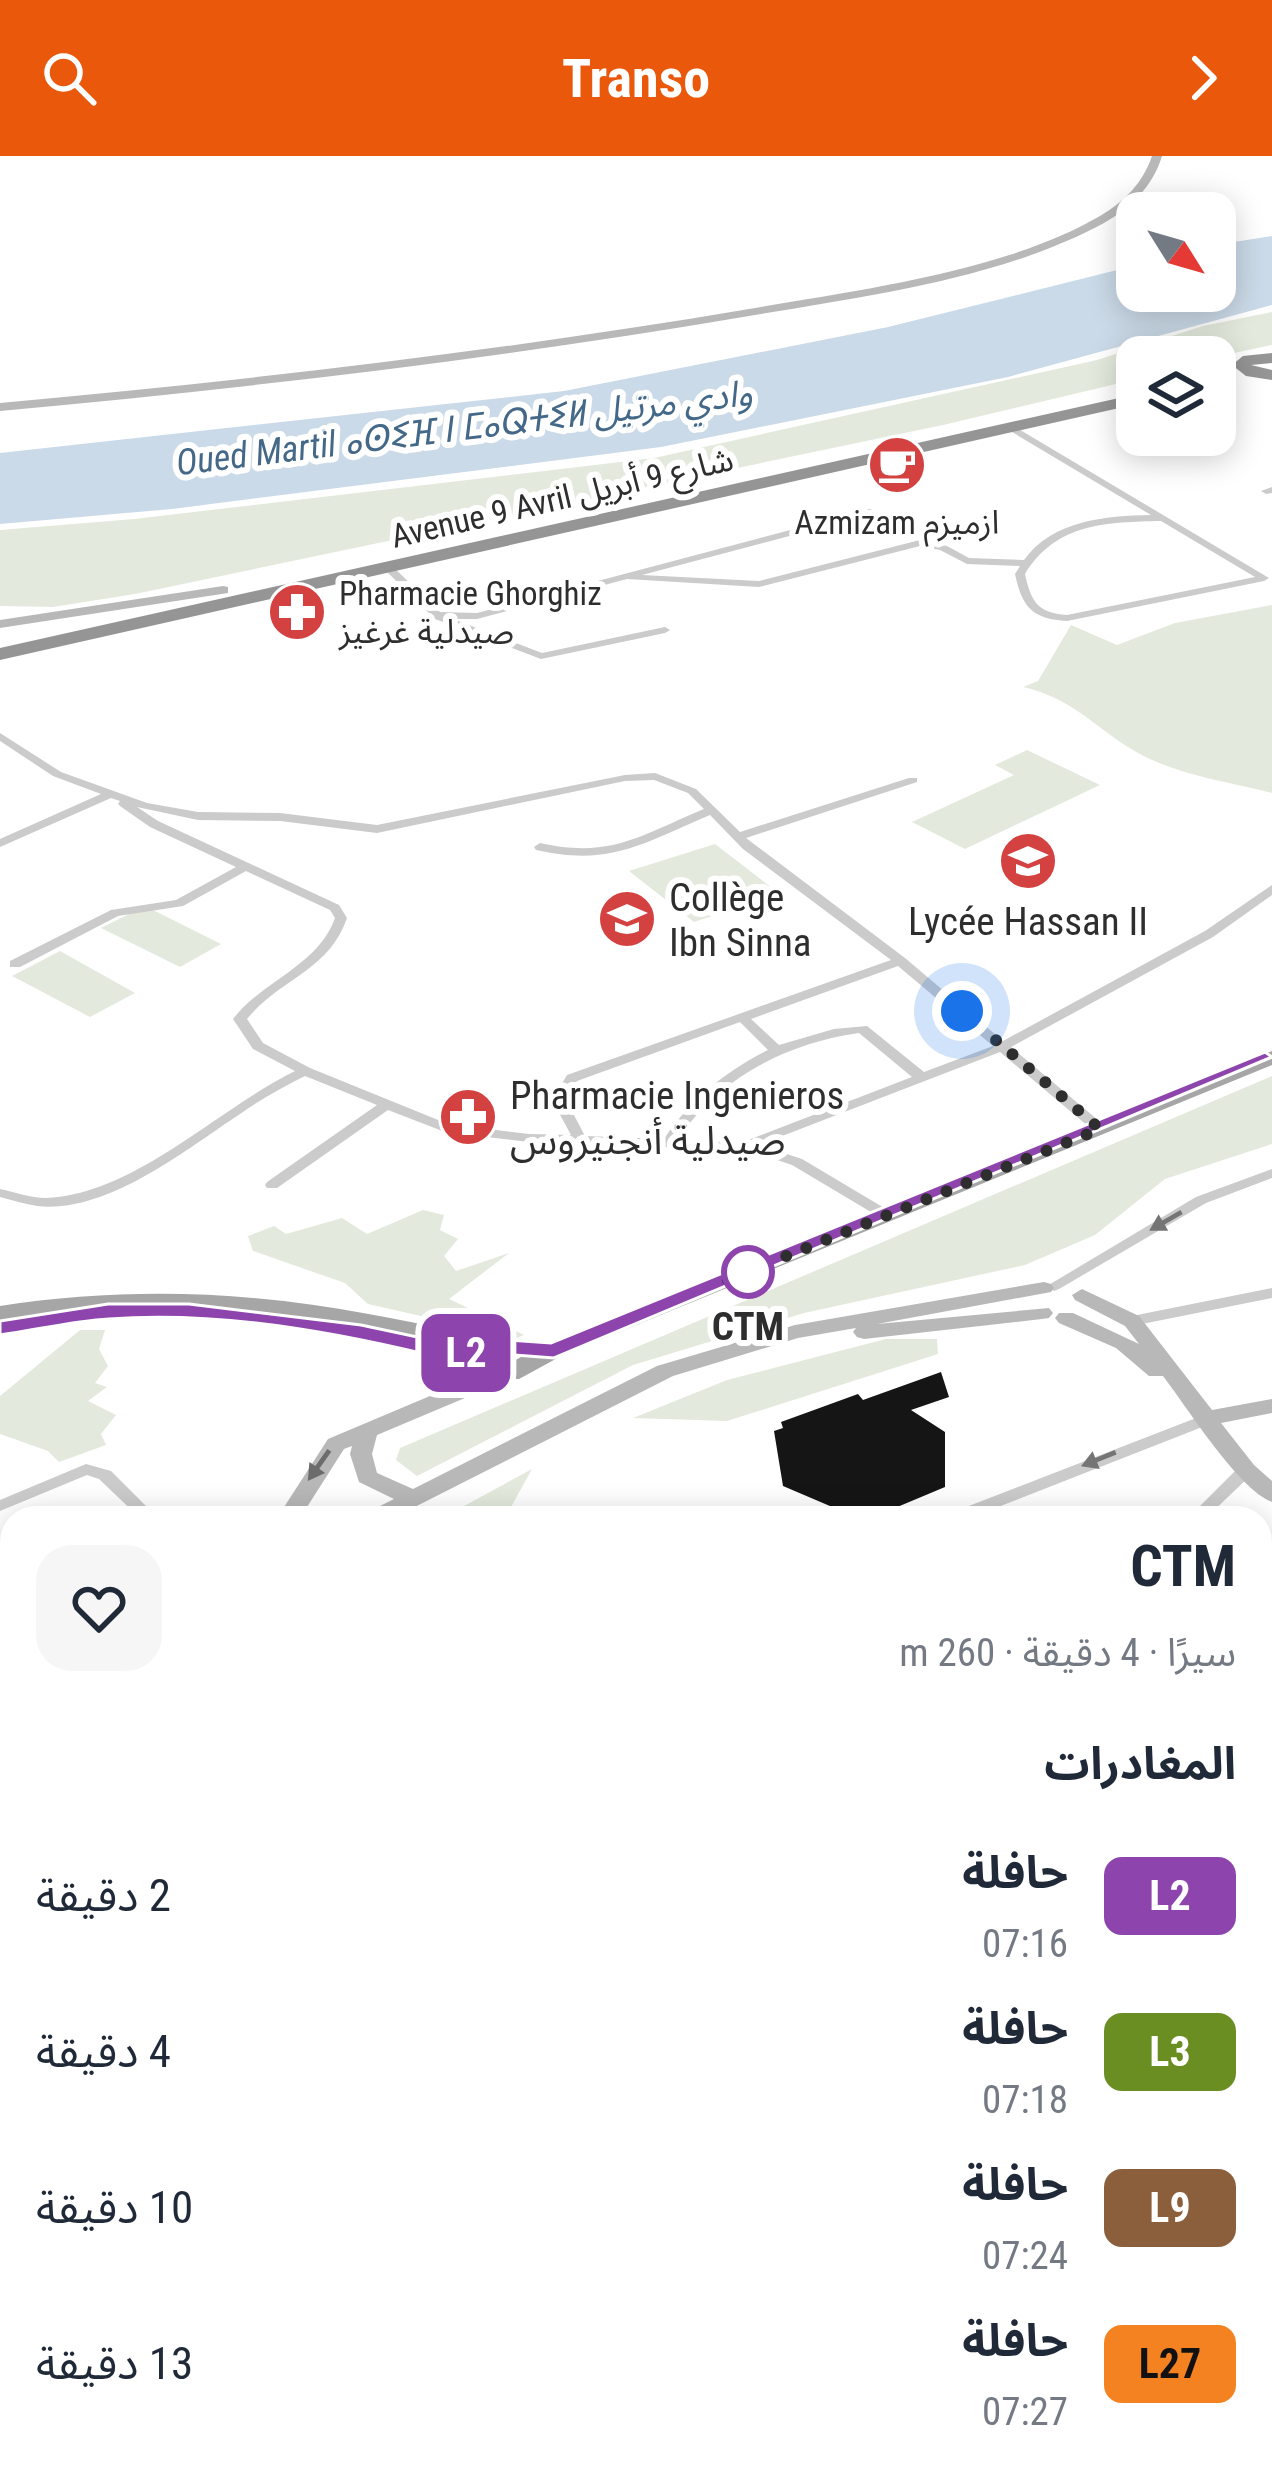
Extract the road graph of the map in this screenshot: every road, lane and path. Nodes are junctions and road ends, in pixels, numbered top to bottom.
1 (1157, 156) edge
2 (1116, 394) edge
3 (1116, 396) edge
4 (0, 407) edge
5 (1010, 427) junction
6 (870, 512) dead end
7 (1161, 518) junction
8 (1026, 563) junction
9 (386, 567) junction
10 (628, 577) junction
11 (1268, 580) edge
12 (223, 590) junction
13 (437, 615) junction
14 (0, 624) edge
15 (665, 630) dead end
16 (0, 640) edge
17 (0, 654) edge
18 (0, 736) edge
19 (914, 779) dead end
20 (111, 797) junction
21 (708, 812) junction
22 (737, 837) junction
23 (0, 843) edge
24 (540, 847) dead end
25 (246, 866) junction
26 (1272, 889) edge
27 (900, 961) junction
28 (15, 964) dead end
29 (742, 1017) junction
30 (1002, 1047) junction
31 (777, 1052) junction
32 (1272, 1057) edge
33 (304, 1071) junction
34 (921, 1077) junction
35 (383, 1106) junction
36 (1100, 1129) junction
37 (580, 1140) junction
38 (668, 1143) junction
39 (745, 1145) junction
40 (1272, 1173) edge
41 (272, 1185) dead end
42 (0, 1193) edge
43 (886, 1215) junction
44 (1049, 1287) junction
45 (1272, 1293) edge
46 (1074, 1310) junction
47 (0, 1313) edge
48 (1042, 1313) junction
49 (1132, 1321) junction
50 (0, 1328) edge
51 (499, 1361) junction
52 (1186, 1392) junction
53 (1272, 1406) edge
54 (1209, 1418) junction
55 (367, 1430) junction
56 (1246, 1470) junction
57 (1272, 1494) edge
58 (0, 1506) edge
59 (137, 1506) edge
60 (295, 1506) edge
61 (403, 1506) edge
62 (409, 1506) edge
63 (409, 1506) edge
64 (985, 1506) edge
65 (1208, 1506) edge

1 - 4 street
2 - 12 highway, Avenue 9 Avril شارع 9 أبريل
3 - 5 highway, Avenue 9 Avril شارع 9 أبريل
5 - 7 street
5 - 9 highway, Avenue 9 Avril شارع 9 أبريل
6 - 10 street
7 - 8 street
7 - 11 street
8 - 10 street
8 - 11 street
9 - 13 street
9 - 17 highway, Avenue 9 Avril شارع 9 أبريل
10 - 13 street
12 - 14 street
12 - 16 highway, Avenue 9 Avril شارع 9 أبريل
13 - 15 street
18 - 20 street
19 - 22 street
20 - 21 street
20 - 23 street
20 - 25 street
21 - 22 street
21 - 24 street
22 - 27 street
25 - 28 street
25 - 33 street
26 - 30 street
27 - 29 street
27 - 30 street
29 - 31 street
29 - 37 street
30 - 34 street
30 - 36 street
31 - 34 street
31 - 38 street
32 - 36 main road
33 - 35 street
33 - 42 street
34 - 39 street
35 - 37 street
35 - 41 street
36 - 43 main road
37 - 38 street
38 - 39 street
39 - 43 street
40 -> 44 street
43 - 51 main road
44 - 46 street
44 - 48 street
44 - 62 street
45 - 49 street
46 - 48 street
46 - 49 street
46 - 52 street
47 - 51 main road
48 - 63 street
49 - 52 street
50 - 51 main road
51 - 55 street
52 - 54 street
53 - 54 street
54 - 56 street
54 -> 64 street
55 -> 60 street
55 - 61 street
56 - 57 street
56 - 65 street
58 - 59 street

